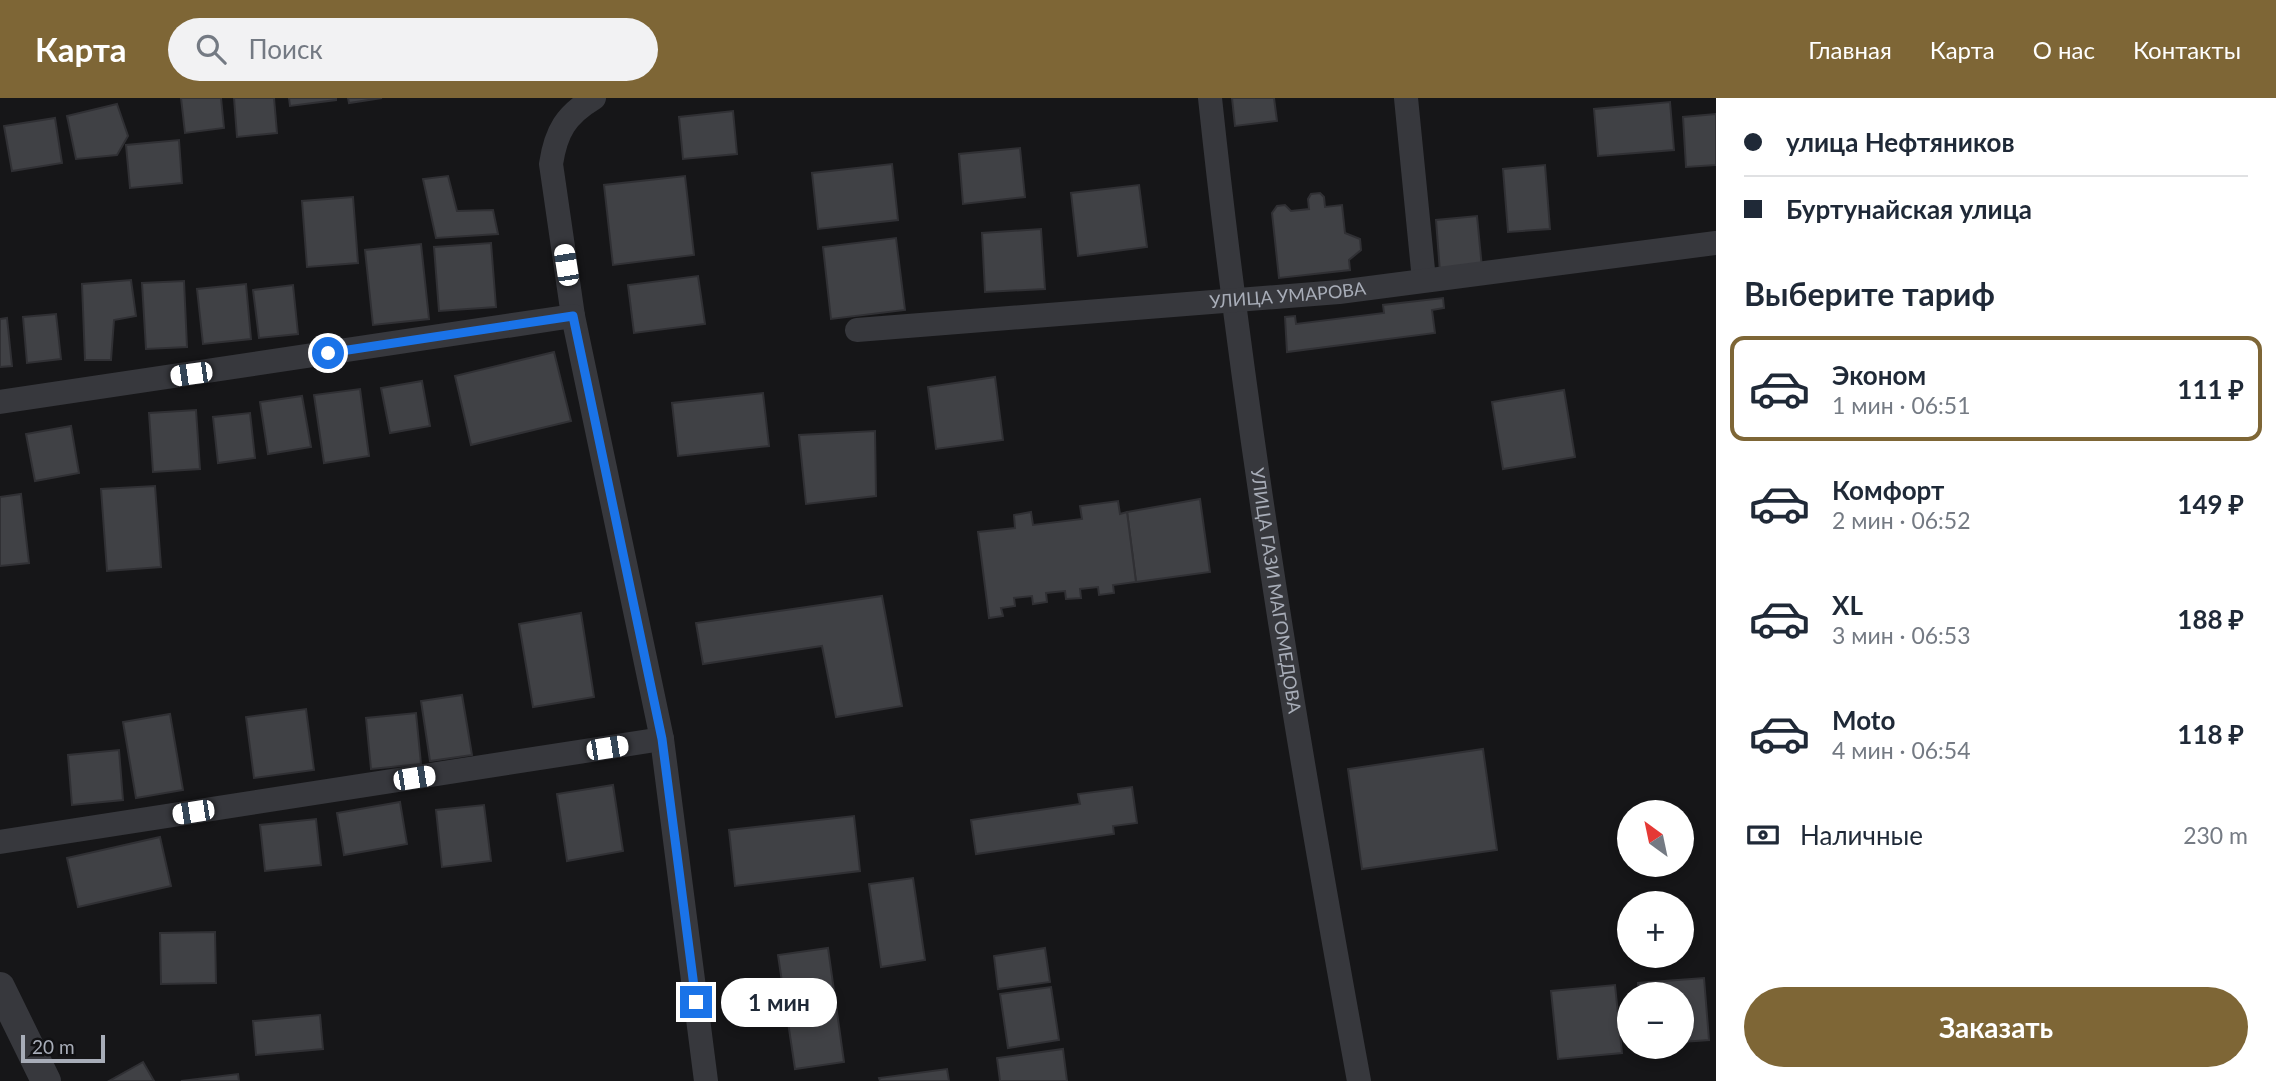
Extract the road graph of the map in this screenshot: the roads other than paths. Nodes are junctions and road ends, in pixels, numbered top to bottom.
1 (594, 98) edge
2 (1210, 98) edge
3 (1406, 98) edge
4 (1716, 243) edge
5 (1424, 280) junction
6 (1231, 302) junction
7 (573, 316) junction
8 (857, 330) dead end
9 (0, 402) edge
10 (662, 739) junction
11 (0, 842) edge
12 (0, 987) edge
13 (46, 1081) edge
14 (706, 1081) edge
15 (1359, 1081) edge

1 - 7 street
2 - 6 street, УЛИЦА ГАЗИ МАГОМЕДОВА
3 - 5 street
4 - 5 street, УЛИЦА УМАРОВА
5 - 6 street, УЛИЦА УМАРОВА
6 - 8 street, УЛИЦА УМАРОВА
6 - 15 street, УЛИЦА ГАЗИ МАГОМЕДОВА
7 - 9 street
7 - 10 street
10 - 11 street
10 - 14 street
12 - 13 street

